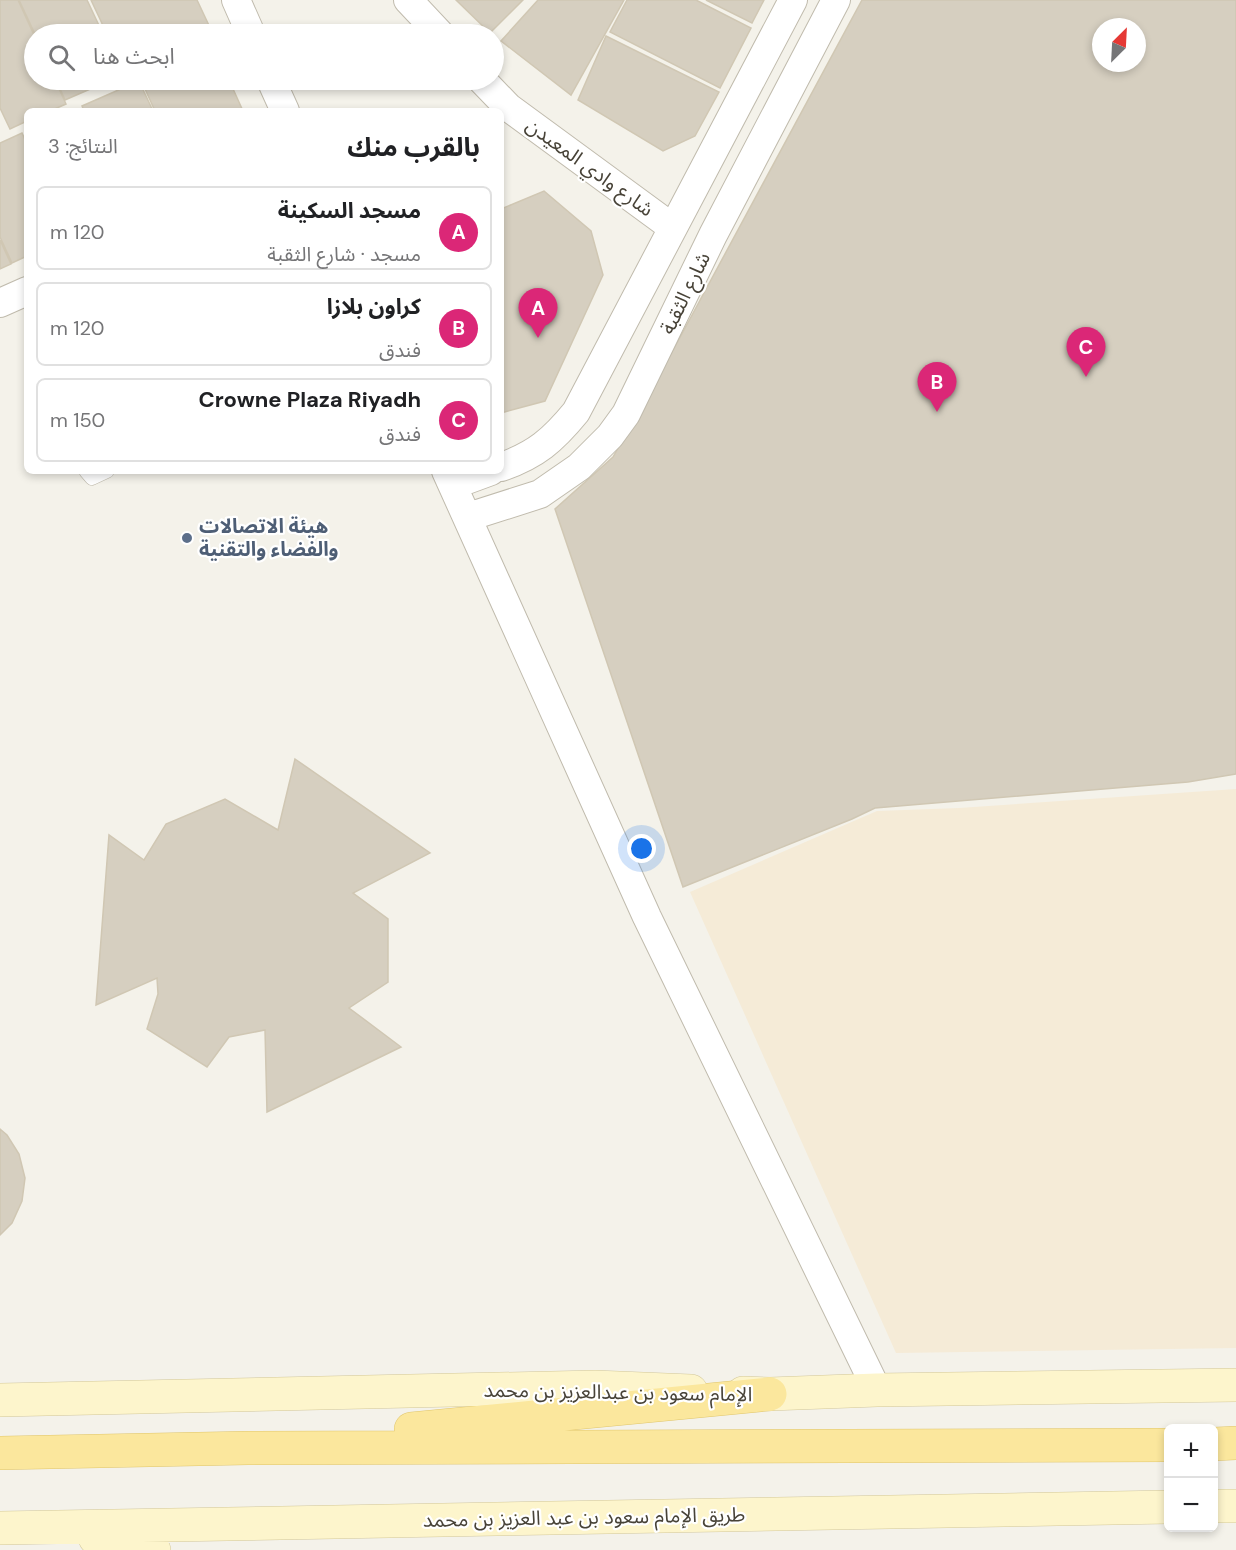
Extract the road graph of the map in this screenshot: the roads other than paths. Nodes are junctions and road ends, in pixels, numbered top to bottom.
1 (236, 0) edge
2 (408, 0) edge
3 (793, 0) edge
4 (836, 0) edge
5 (247, 24) edge
6 (431, 24) edge
7 (276, 90) edge
8 (492, 90) edge
9 (284, 108) edge
10 (674, 228) junction
11 (24, 292) edge
12 (0, 303) edge
13 (504, 466) edge
14 (473, 474) edge
15 (449, 478) edge
16 (468, 517) junction
17 (1236, 1385) edge
18 (877, 1390) junction
19 (770, 1394) junction
20 (0, 1400) edge
21 (1236, 1443) edge
22 (1218, 1444) edge
23 (1164, 1445) edge
24 (248, 1448) junction
25 (0, 1453) edge
26 (1218, 1506) edge
27 (1236, 1506) edge
28 (1164, 1507) edge
29 (43, 1526) junction
30 (0, 1528) edge
31 (154, 1550) edge

1 - 5 street
2 - 6 street
3 - 10 street, شارع الثقبة
4 - 16 street, شارع الثقبة
7 - 9 street
8 - 10 street, شارع وادي المعيدن
10 - 13 street, شارع الثقبة
11 - 12 street
14 - 15 street
15 - 16 street
16 - 18 street
17 - 18 main road, الإمام سعود بن عبدالعزيز بن محمد
18 - 19 main road, الإمام سعود بن عبدالعزيز بن محمد
19 - 20 main road, الإمام سعود بن عبدالعزيز بن محمد
19 - 24 main road
21 - 22 main road
23 - 24 main road
24 - 25 main road
26 - 27 main road
28 - 29 main road, طريق الإمام سعود بن عبد العزيز بن محمد
29 - 30 main road, طريق الإمام سعود بن عبد العزيز بن محمد
29 - 31 main road

